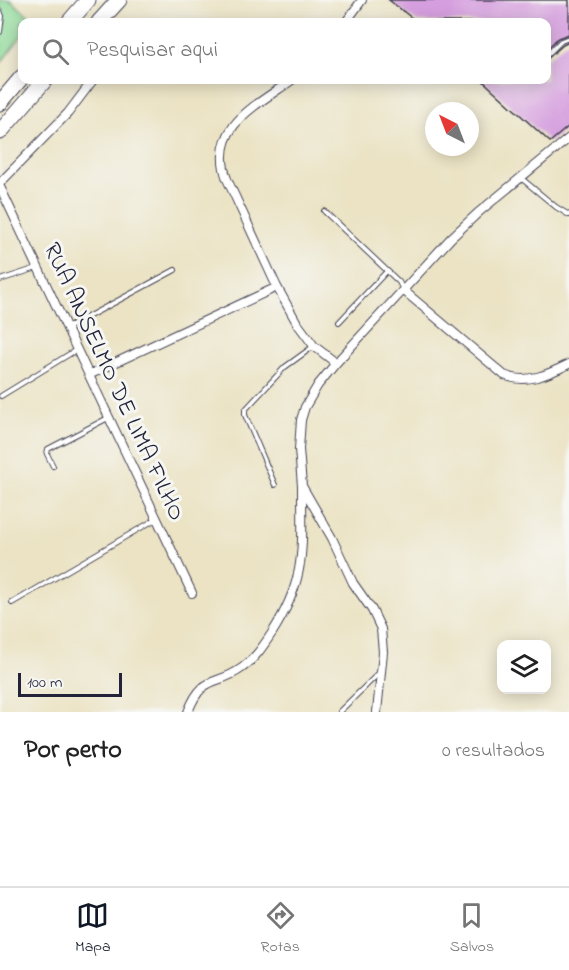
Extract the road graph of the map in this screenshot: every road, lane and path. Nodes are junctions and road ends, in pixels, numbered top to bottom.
1 (88, 0) edge
2 (113, 0) edge
3 (119, 0) edge
4 (362, 0) edge
5 (0, 11) edge
6 (72, 18) edge
7 (97, 18) edge
8 (103, 18) edge
9 (349, 18) edge
10 (0, 32) edge
11 (569, 38) edge
12 (551, 51) edge
13 (18, 82) edge
14 (42, 84) edge
15 (90, 84) edge
16 (286, 84) edge
17 (0, 103) edge
18 (0, 132) edge
19 (569, 138) edge
20 (521, 178) junction
21 (0, 185) edge
22 (324, 211) dead end
23 (569, 215) edge
24 (38, 268) junction
25 (175, 270) dead end
26 (387, 272) junction
27 (0, 280) edge
28 (277, 287) junction
29 (403, 290) junction
30 (339, 322) dead end
31 (67, 328) junction
32 (314, 346) junction
33 (76, 349) junction
34 (336, 363) junction
35 (569, 364) edge
36 (89, 375) junction
37 (2, 396) dead end
38 (109, 417) junction
39 (52, 466) dead end
40 (275, 485) dead end
41 (302, 486) junction
42 (157, 519) junction
43 (192, 593) dead end
44 (12, 603) dead end
45 (381, 671) junction
46 (188, 712) edge
47 (339, 712) edge
48 (377, 712) edge

1 - 6 highway
2 - 7 highway
3 - 8 highway
4 - 9 street
5 - 10 lane
11 - 12 lane
13 - 17 highway
14 - 18 highway
15 - 21 street
16 - 28 street
19 - 20 street
20 - 23 lane
20 - 29 street
21 - 24 street, RUA ANSELMO DE LIMA FILHO
22 - 26 lane
24 - 27 lane
24 - 31 street, RUA ANSELMO DE LIMA FILHO
25 - 31 lane
26 - 29 lane
26 - 30 lane
28 - 32 street
28 - 36 street
29 - 34 street
29 - 35 street
31 - 33 street, RUA ANSELMO DE LIMA FILHO
32 - 34 street
32 - 40 lane
33 - 36 street, RUA ANSELMO DE LIMA FILHO
33 - 37 lane
34 - 41 street
36 - 38 street, RUA ANSELMO DE LIMA FILHO
38 - 39 lane
38 - 42 street, RUA ANSELMO DE LIMA FILHO
41 - 45 street
41 - 46 street
42 - 43 street, RUA ANSELMO DE LIMA FILHO
42 - 44 lane
45 - 47 lane
45 - 48 street

